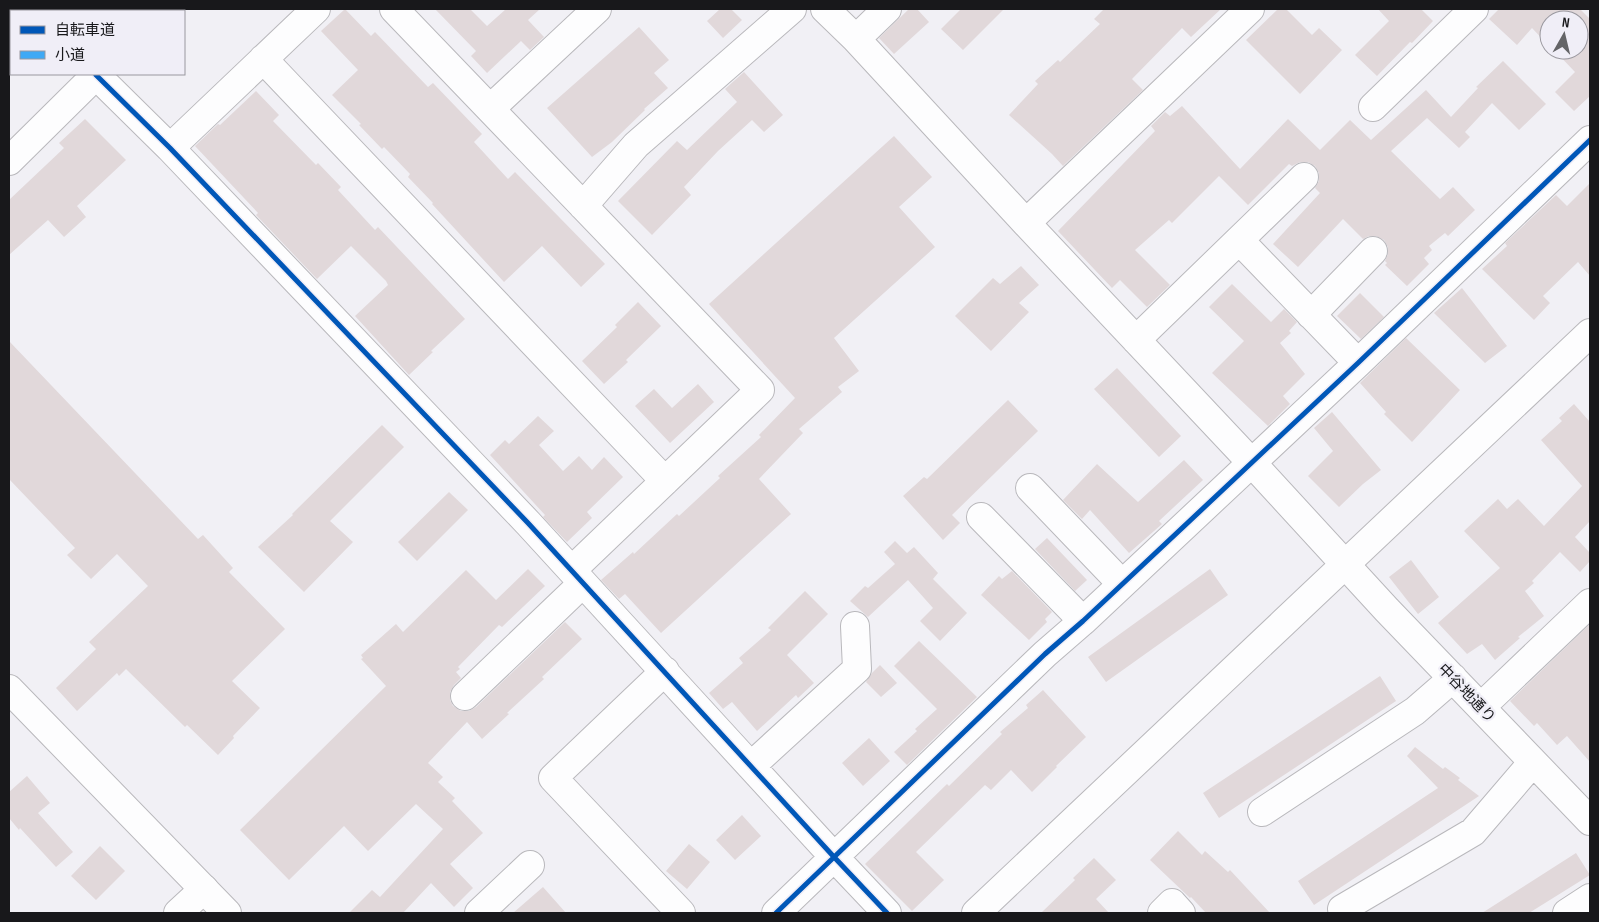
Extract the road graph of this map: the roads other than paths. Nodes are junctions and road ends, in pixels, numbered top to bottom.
1 (316, 9) edge
2 (394, 9) edge
3 (597, 9) edge
4 (792, 9) edge
5 (825, 9) edge
6 (887, 9) edge
7 (1250, 9) edge
8 (1474, 9) edge
9 (856, 39) junction
10 (263, 59) junction
11 (96, 75) edge
12 (98, 75) edge
13 (1373, 107) dead end
14 (490, 109) junction
15 (1590, 140) edge
16 (170, 148) junction
17 (9, 161) edge
18 (1304, 177) dead end
19 (583, 206) junction
20 (1026, 223) junction
21 (1239, 240) junction
22 (1373, 251) dead end
23 (1311, 315) junction
24 (1590, 333) edge
25 (1136, 340) junction
26 (1358, 363) junction
27 (1251, 462) junction
28 (665, 481) junction
29 (1030, 488) dead end
30 (981, 517) dead end
31 (1344, 564) junction
32 (578, 577) junction
33 (1122, 584) junction
34 (1590, 603) edge
35 (1083, 621) junction
36 (855, 626) dead end
37 (665, 671) junction
38 (1453, 678) junction
39 (9, 689) edge
40 (465, 696) dead end
41 (1481, 707) junction
42 (1533, 762) junction
43 (751, 766) junction
44 (1262, 812) dead end
45 (1590, 821) edge
46 (834, 857) junction
47 (530, 865) dead end
48 (204, 889) junction
49 (1590, 898) edge
50 (1342, 909) dead end
51 (178, 913) edge
52 (227, 913) edge
53 (479, 913) edge
54 (681, 913) edge
55 (776, 913) edge
56 (888, 913) edge
57 (976, 913) edge
58 (1162, 913) edge
59 (1181, 913) edge
60 (1567, 913) edge

1 - 10 street
2 - 14 street
3 - 14 street
4 - 19 street
5 - 9 street, 中谷地通り
6 - 9 street
7 - 20 street
8 - 13 street
9 - 20 street, 中谷地通り
10 - 16 street
10 - 28 street
11 - 17 street
12 - 16 street
14 - 19 street
15 - 26 street
16 - 32 street
18 - 21 street
19 - 28 street
20 - 25 street, 中谷地通り
21 - 23 street
21 - 25 street
22 - 23 street
23 - 26 street
24 - 31 street
25 - 27 street, 中谷地通り
26 - 27 street
27 - 31 street, 中谷地通り
27 - 33 street
28 - 32 street
29 - 33 street
30 - 35 street
31 - 38 street, 中谷地通り
31 - 57 street
32 - 37 street
32 - 40 street
33 - 35 street
34 - 41 street
35 - 46 street
36 - 43 street
37 - 43 street
37 - 54 street
38 - 41 street, 中谷地通り
38 - 44 street
39 - 48 street
41 - 42 street, 中谷地通り
42 - 45 street, 中谷地通り
42 - 50 street
43 - 46 street
46 - 55 street
46 - 56 street
47 - 53 street
48 - 51 street
48 - 52 street
49 - 60 street
58 - 59 street

